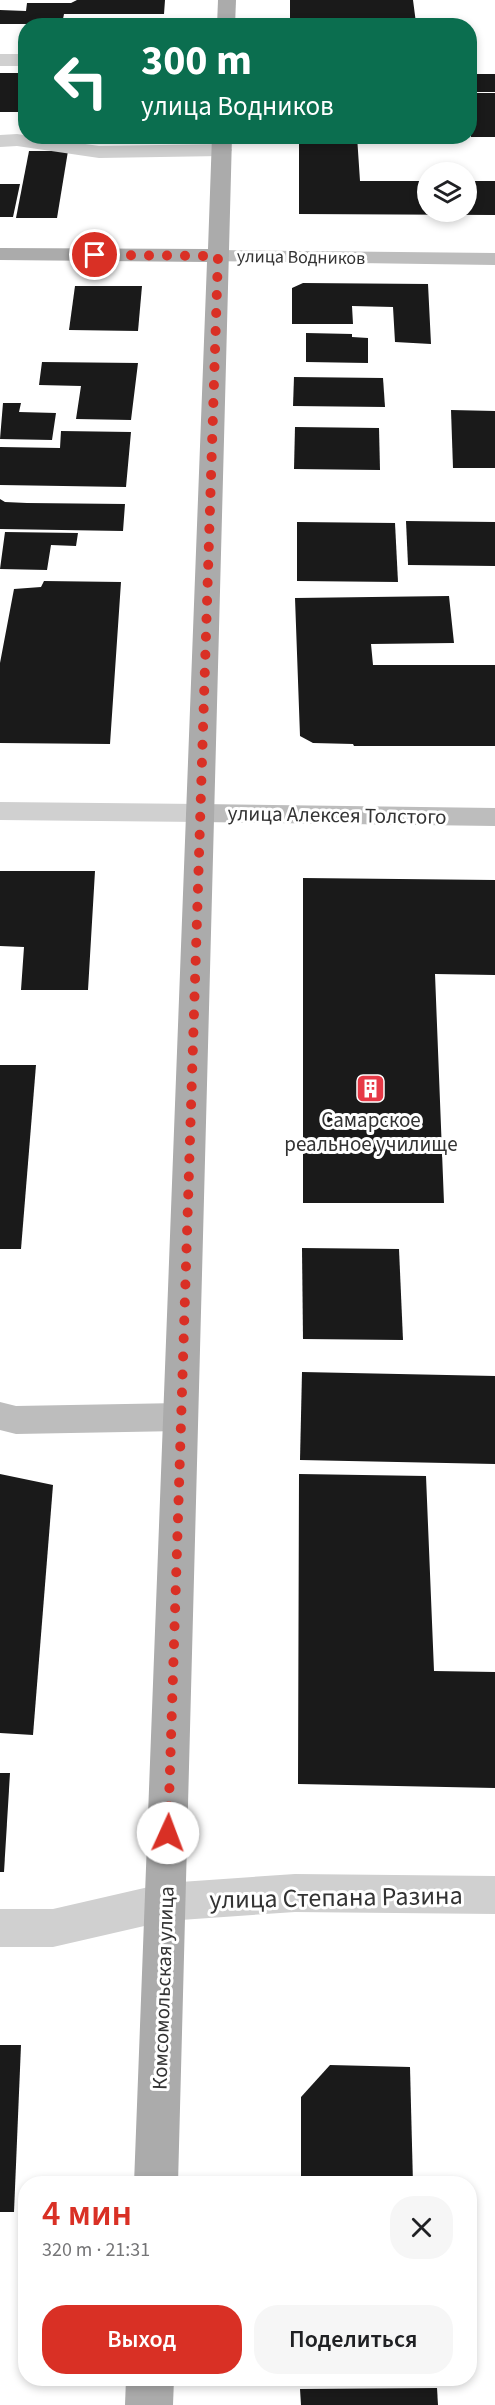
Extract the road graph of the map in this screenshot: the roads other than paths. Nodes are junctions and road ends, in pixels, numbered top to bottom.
1 (227, 0) edge
2 (226, 18) edge
3 (0, 60) edge
4 (18, 60) edge
5 (18, 140) edge
6 (0, 141) edge
7 (44, 144) edge
8 (208, 144) edge
9 (222, 144) edge
10 (0, 254) edge
11 (218, 256) junction
12 (495, 259) edge
13 (0, 811) edge
14 (200, 813) junction
15 (495, 817) edge
16 (0, 1416) edge
17 (180, 1417) junction
18 (495, 1895) edge
19 (166, 1902) junction
20 (0, 1928) edge
21 (156, 2176) edge
22 (150, 2386) edge
23 (149, 2405) edge

1 - 2 main road
3 - 4 street
5 - 6 street
7 - 8 street
9 - 11 main road, Комсомольская улица
10 - 11 main road, улица Водников
11 - 12 main road, улица Водников
11 - 14 main road, Комсомольская улица
13 - 14 street, улица Алексея Толстого
14 - 15 main road, улица Алексея Толстого
14 - 17 main road, Комсомольская улица
16 - 17 main road
17 - 19 main road, Комсомольская улица
18 - 19 street, улица Степана Разина
19 - 20 street, улица Степана Разина
19 - 21 main road, Комсомольская улица
22 - 23 main road

